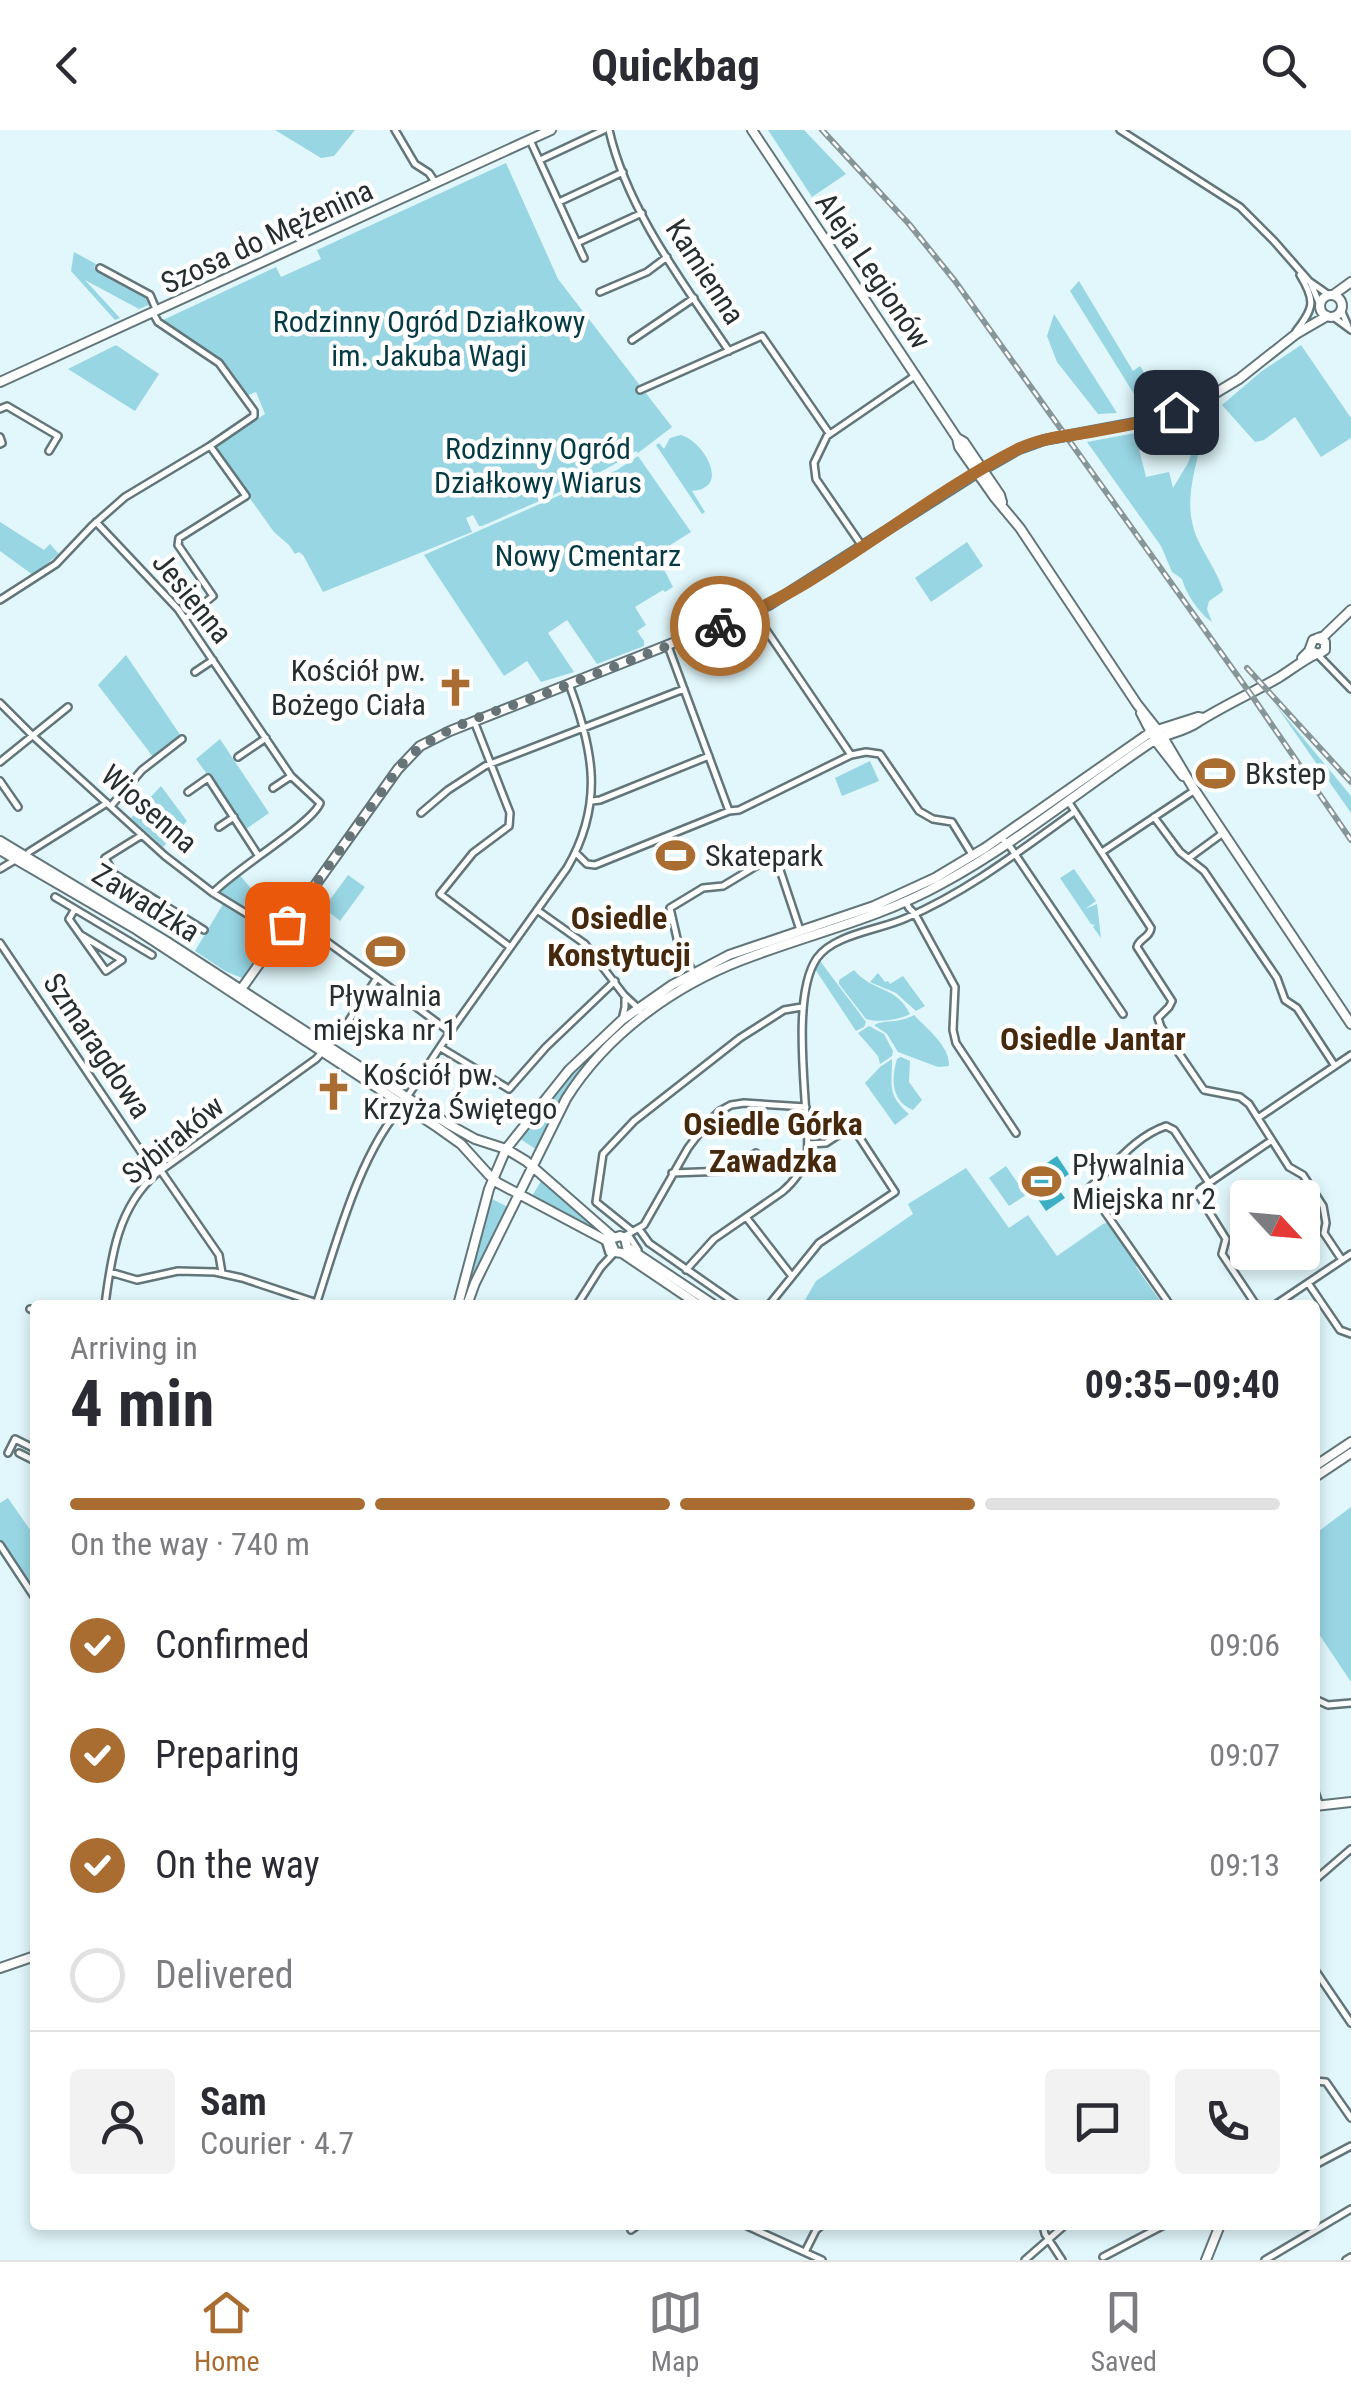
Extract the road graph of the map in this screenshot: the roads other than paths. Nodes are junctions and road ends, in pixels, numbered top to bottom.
1 (395, 130) edge
2 (551, 130) edge
3 (606, 130) edge
4 (752, 130) edge
5 (1120, 130) edge
6 (530, 140) junction
7 (540, 160) junction
8 (623, 172) junction
9 (436, 184) junction
10 (559, 202) junction
11 (642, 213) junction
12 (577, 243) junction
13 (584, 258) dead end
14 (667, 258) junction
15 (1290, 260) junction
16 (100, 268) dead end
17 (1309, 281) junction
18 (1351, 284) edge
19 (600, 292) dead end
20 (1331, 295) junction
21 (694, 298) junction
22 (1320, 306) junction
23 (1341, 306) junction
24 (155, 312) junction
25 (1330, 316) junction
26 (1350, 330) edge
27 (1294, 336) junction
28 (632, 340) dead end
29 (729, 350) junction
30 (916, 375) junction
31 (0, 382) edge
32 (640, 390) dead end
33 (0, 409) edge
34 (829, 434) junction
35 (210, 446) junction
36 (49, 452) dead end
37 (980, 471) junction
38 (96, 522) junction
39 (862, 546) junction
40 (0, 600) edge
41 (1351, 610) edge
42 (754, 612) junction
43 (185, 619) junction
44 (668, 646) junction
45 (1319, 648) junction
46 (213, 660) junction
47 (195, 672) dead end
48 (568, 684) junction
49 (684, 689) junction
50 (1351, 689) edge
51 (0, 703) edge
52 (68, 707) dead end
53 (474, 721) junction
54 (582, 728) junction
55 (1156, 735) junction
56 (33, 736) junction
57 (266, 738) junction
58 (182, 739) dead end
59 (851, 755) junction
60 (709, 756) junction
61 (238, 757) dead end
62 (0, 762) edge
63 (490, 764) junction
64 (291, 776) junction
65 (0, 781) edge
66 (273, 788) dead end
67 (1194, 788) junction
68 (188, 792) dead end
69 (1068, 800) junction
70 (592, 801) junction
71 (109, 805) junction
72 (18, 807) dead end
73 (728, 811) junction
74 (1074, 812) junction
75 (421, 814) dead end
76 (234, 817) junction
77 (1154, 817) junction
78 (219, 827) dead end
79 (1224, 833) junction
80 (142, 835) junction
81 (0, 840) edge
82 (1004, 840) junction
83 (0, 850) edge
84 (29, 852) dead end
85 (576, 852) junction
86 (1102, 852) junction
87 (1015, 854) junction
88 (258, 855) junction
89 (974, 856) junction
90 (1188, 858) junction
91 (16, 860) junction
92 (0, 869) edge
93 (213, 893) junction
94 (55, 897) dead end
95 (907, 897) junction
96 (75, 909) junction
97 (537, 909) junction
98 (915, 914) junction
99 (292, 916) junction
100 (204, 930) dead end
101 (800, 930) junction
102 (280, 934) junction
103 (81, 935) junction
104 (0, 944) edge
105 (510, 947) junction
106 (152, 956) dead end
107 (693, 972) junction
108 (377, 978) junction
109 (615, 981) junction
110 (239, 992) junction
111 (624, 995) junction
112 (802, 1007) junction
113 (640, 1012) junction
114 (1123, 1014) dead end
115 (622, 1020) junction
116 (1351, 1024) edge
117 (450, 1032) junction
118 (440, 1047) junction
119 (325, 1050) junction
120 (1351, 1055) edge
121 (1335, 1066) junction
122 (407, 1101) junction
123 (806, 1107) junction
124 (1258, 1118) junction
125 (1016, 1132) dead end
126 (1272, 1140) junction
127 (485, 1142) junction
128 (808, 1144) junction
129 (506, 1150) junction
130 (756, 1154) dead end
131 (473, 1158) junction
132 (533, 1167) junction
133 (159, 1173) junction
134 (672, 1173) junction
135 (493, 1179) junction
136 (1209, 1183) junction
137 (519, 1196) junction
138 (746, 1217) junction
139 (620, 1242) junction
140 (1351, 1254) edge
141 (1342, 1260) junction
142 (686, 1270) junction
143 (219, 1271) junction
144 (110, 1272) junction
145 (792, 1276) junction
146 (1308, 1283) junction
147 (106, 1300) edge
148 (304, 1300) edge
149 (317, 1300) edge
150 (459, 1300) edge
151 (469, 1300) edge
152 (580, 1300) edge
153 (693, 1300) edge
154 (707, 1300) edge
155 (731, 1300) edge
156 (774, 1300) edge
157 (1166, 1300) edge
158 (1253, 1300) edge
159 (1282, 1300) edge
160 (1320, 1300) edge
161 (1320, 1301) edge
162 (1351, 1334) edge
163 (1351, 1442) edge
164 (30, 1446) edge
165 (19, 1452) dead end
166 (8, 1453) dead end
167 (1351, 1453) edge
168 (30, 1458) edge
169 (1320, 1468) edge
170 (1320, 1469) edge
171 (0, 1546) edge
172 (30, 1591) edge
173 (1320, 1700) edge
174 (1351, 1703) edge
175 (1351, 1802) edge
176 (1320, 1806) edge
177 (1351, 1849) edge
178 (1320, 1876) edge
179 (30, 1958) edge
180 (0, 1968) edge
181 (1320, 1977) edge
182 (1351, 2023) edge
183 (1320, 2081) edge
184 (1351, 2118) edge
185 (1351, 2146) edge
186 (1320, 2162) edge
187 (1351, 2210) edge
188 (1320, 2228) edge
189 (755, 2230) edge
190 (816, 2230) edge
191 (1045, 2230) edge
192 (1059, 2230) edge
193 (1154, 2230) edge
194 (1218, 2230) edge
195 (1317, 2230) edge
196 (1048, 2240) junction
197 (805, 2252) junction
198 (1103, 2257) dead end
199 (1268, 2259) edge
200 (822, 2260) edge
201 (1025, 2260) edge
202 (1062, 2260) edge
203 (1206, 2260) edge

1 - 9 street
2 - 6 street, Szosa do Mężenina
3 - 7 street
3 - 8 street, Kamienna
4 - 30 street, Aleja Legionów
5 - 15 street
6 - 7 street
6 - 9 street, Szosa do Mężenina
7 - 10 street
8 - 10 street
8 - 11 street, Kamienna
9 - 24 street, Szosa do Mężenina
10 - 12 street
11 - 12 street
11 - 14 street, Kamienna
12 - 13 street
14 - 19 street
14 - 21 street, Kamienna
15 - 17 street
15 - 27 street
16 - 24 street
17 - 20 street
17 - 22 street
18 - 20 street
18 - 23 street
20 - 22 street
20 - 23 street
21 - 28 street
21 - 29 street, Kamienna
22 - 25 street
22 - 27 street
23 - 25 street
23 - 26 street
24 - 31 street, Szosa do Mężenina
24 - 35 street
25 - 26 street
25 - 27 street
27 - 37 street
29 - 32 street
29 - 34 street, Kamienna
30 - 34 street
30 - 37 street, Aleja Legionów
33 - 36 street
34 - 39 street
35 - 38 street
35 - 43 street
37 - 39 street
37 - 55 street, Aleja Legionów
38 - 40 street
38 - 43 street, Jesienna
39 - 42 street
41 - 45 street
42 - 44 street
42 - 59 street
43 - 46 street, Jesienna
44 - 48 street
44 - 49 street
45 - 50 street
45 - 55 street
46 - 47 street
46 - 57 street, Jesienna
48 - 53 street
48 - 54 street
49 - 54 street
49 - 60 street
51 - 56 street, Wiosenna
52 - 56 street
53 - 63 street
53 - 99 street
54 - 63 street
54 - 70 street
55 - 67 street, Aleja Legionów
55 - 69 street
55 - 82 street
56 - 62 street
56 - 71 street, Wiosenna
57 - 61 street
57 - 64 street, Jesienna
58 - 71 street
59 - 73 street
59 - 89 street
60 - 70 street
60 - 73 street
63 - 75 street
63 - 105 street
64 - 66 street
64 - 88 street, Jesienna
65 - 72 street
67 - 77 street
67 - 79 street, Aleja Legionów
68 - 76 street
69 - 74 street
69 - 82 street
70 - 85 street
71 - 80 street, Wiosenna
71 - 84 street
73 - 85 street
74 - 86 street
74 - 87 street
76 - 78 street
76 - 88 street
77 - 86 street
77 - 90 street
79 - 90 street
79 - 116 street, Aleja Legionów
80 - 93 street, Wiosenna
80 - 100 street
81 - 110 street, Zawadzka
82 - 87 street
82 - 89 street
82 - 95 street
83 - 91 street, Zawadzka
85 - 97 street
86 - 124 street
87 - 98 street
87 - 114 street
88 - 93 street
89 - 95 street
90 - 121 street
91 - 92 street
91 - 110 street, Zawadzka
93 - 102 street, Wiosenna
94 - 96 street
95 - 98 street
95 - 101 street
95 - 113 street
96 - 103 street
96 - 106 street
97 - 105 street
97 - 109 street
98 - 112 street
98 - 125 street
99 - 102 street
99 - 108 street
101 - 107 street
101 - 107 street
102 - 110 street
103 - 103 street
104 - 133 street, Szmaragdowa
105 - 117 street
107 - 113 street
108 - 117 street
108 - 119 street, Sybiraków
109 - 111 street
109 - 118 street
110 - 119 street, Zawadzka
111 - 113 street
111 - 115 street
112 - 123 street
112 - 139 street
113 - 115 street
113 - 132 street
115 - 129 street
117 - 118 street
118 - 122 street
119 - 122 street, Zawadzka
119 - 133 street, Sybiraków
120 - 121 street
121 - 124 street
122 - 127 street, Zawadzka
122 - 131 street, Zawadzka
122 - 149 street
123 - 128 street
123 - 134 street
124 - 126 street
126 - 136 street
126 - 141 street
127 - 129 street, Zawadzka
127 - 131 street
128 - 138 street
128 - 145 street
129 - 132 street, Zawadzka
129 - 135 street
130 - 134 street
131 - 135 street, Zawadzka
132 - 137 street
132 - 139 street, Zawadzka
133 - 143 street, Szmaragdowa
133 - 144 street, Sybiraków
134 - 139 street
135 - 137 street, Zawadzka
135 - 150 street
136 - 157 street
136 - 158 street
137 - 139 street, Zawadzka
137 - 151 street
138 - 142 street
138 - 145 street
139 - 142 street
139 - 152 street
139 - 153 street, Zawadzka
139 - 154 street, Zawadzka
140 - 141 street
141 - 146 street
142 - 155 street
143 - 144 street
143 - 148 street
144 - 147 street, Sybiraków
145 - 156 street
146 - 159 street
146 - 160 street
161 - 162 street
163 - 169 street
164 - 166 street
165 - 168 street
167 - 170 street
171 - 172 street
173 - 174 street
175 - 176 street
177 - 178 street
179 - 180 street
181 - 182 street
183 - 184 street
185 - 186 street
187 - 188 street
189 - 197 street
190 - 197 street
191 - 196 street
192 - 196 street
193 - 198 street
194 - 203 street
195 - 199 street
196 - 201 street
196 - 202 street
197 - 200 street

